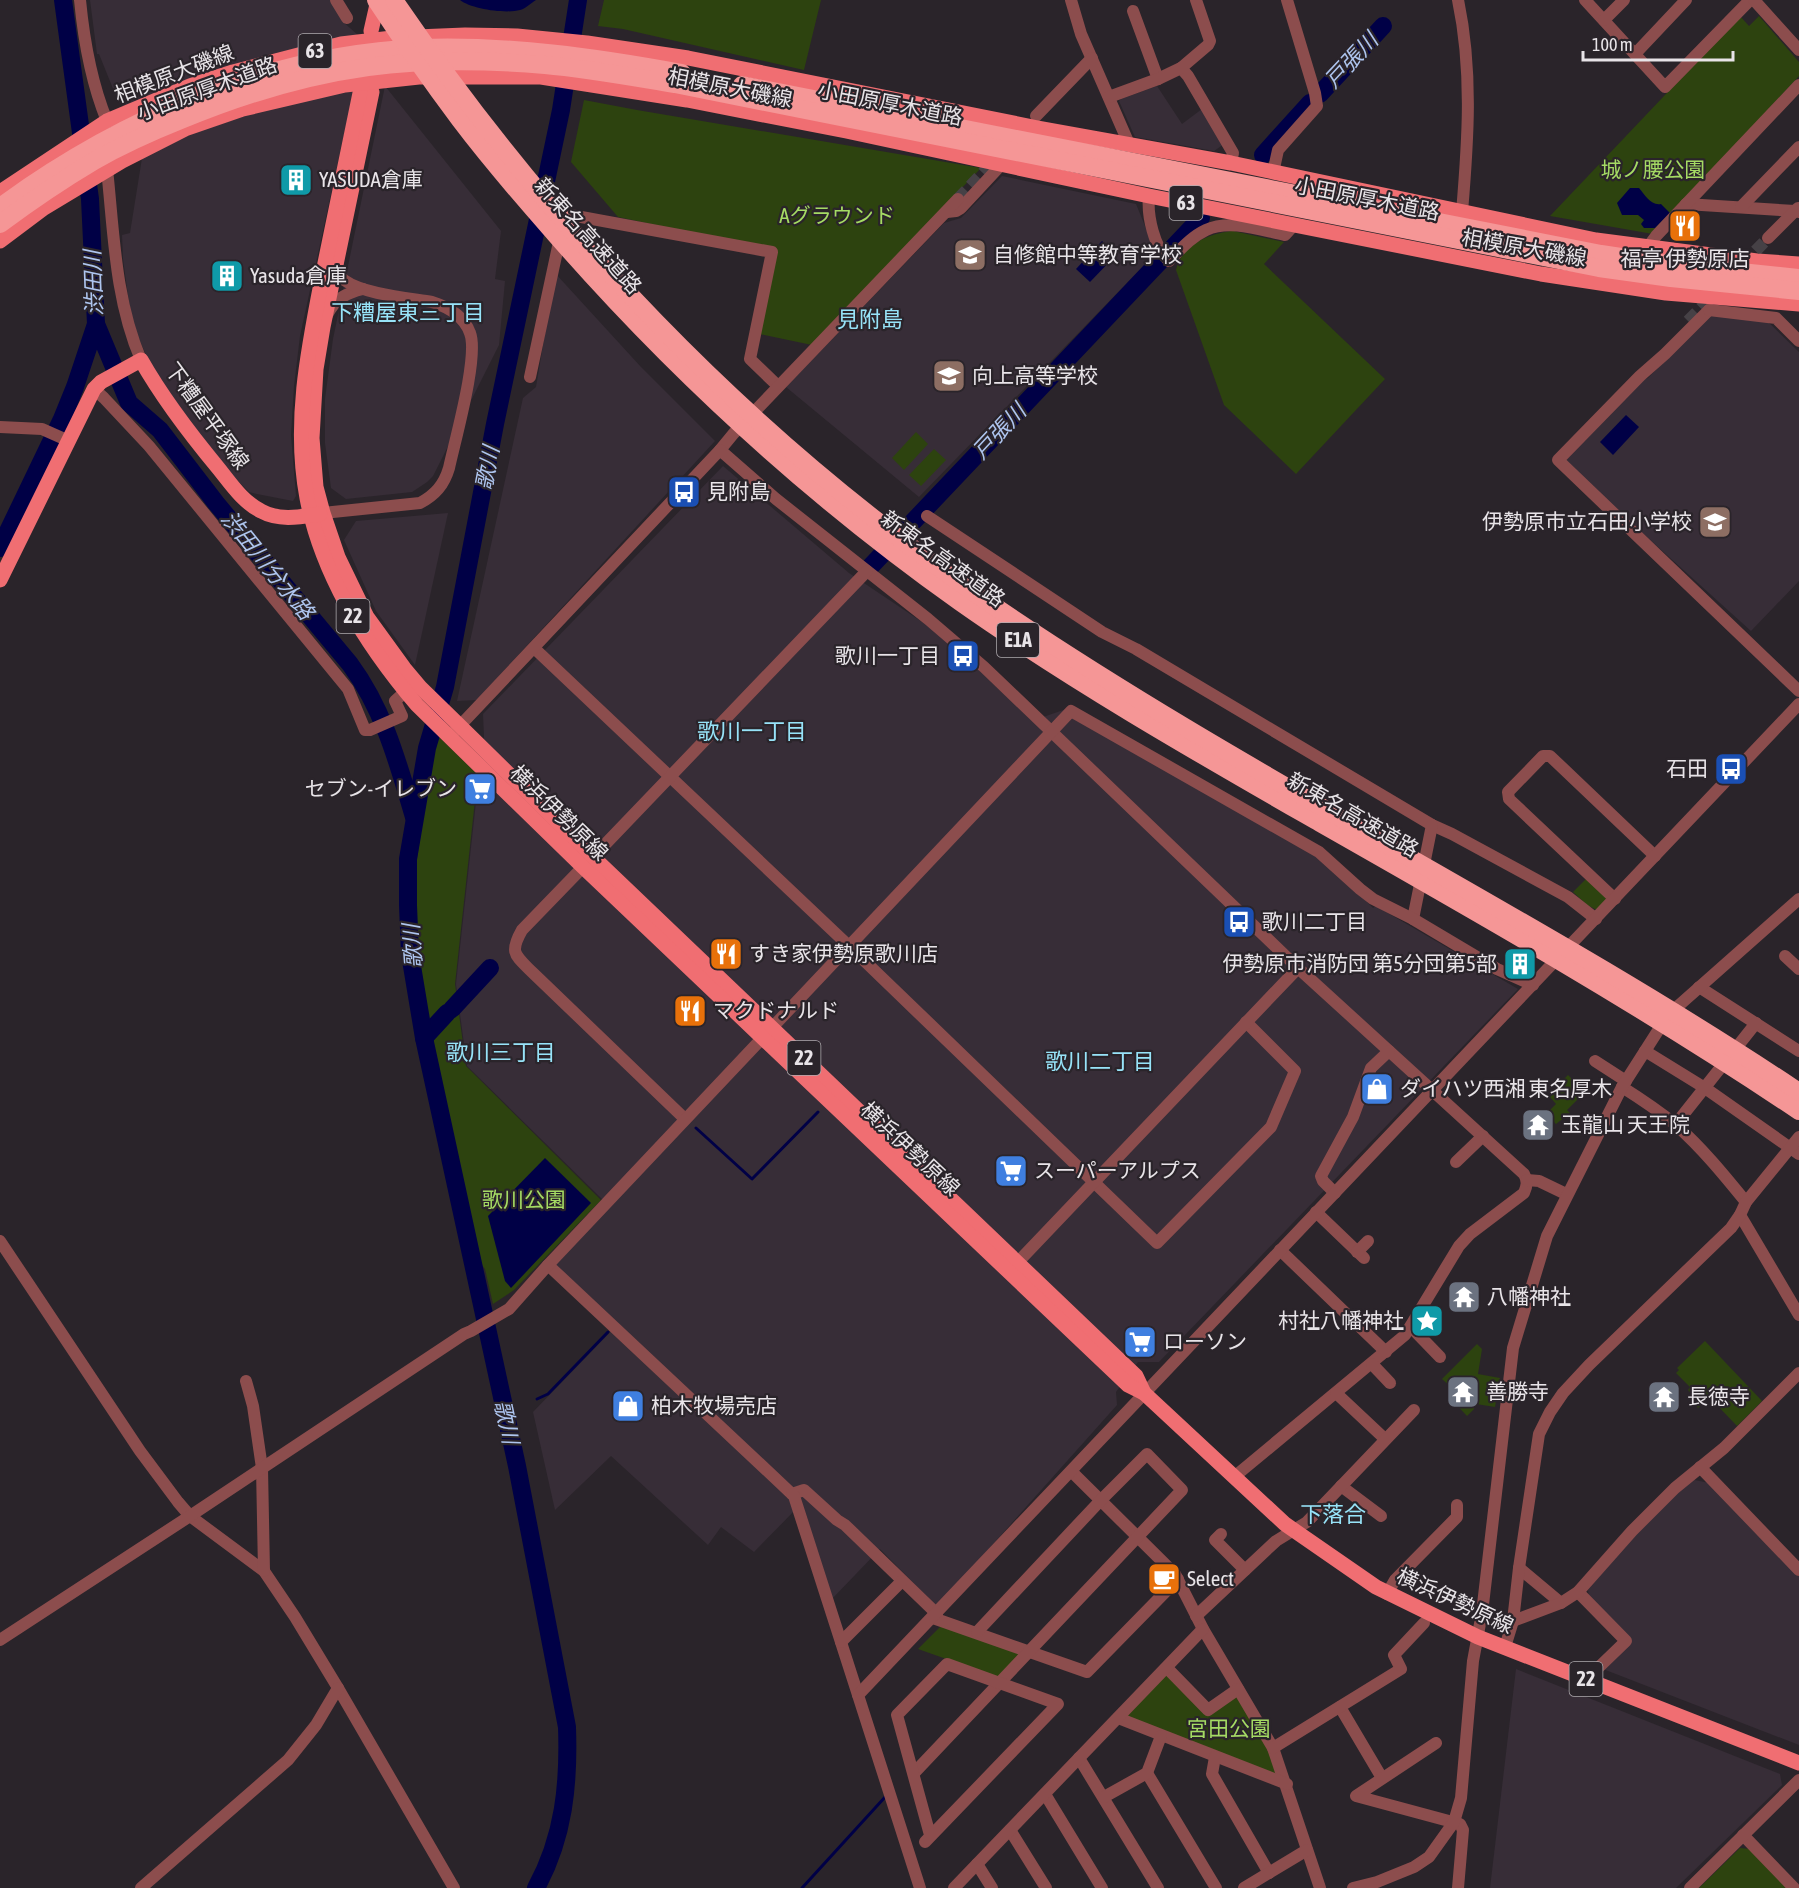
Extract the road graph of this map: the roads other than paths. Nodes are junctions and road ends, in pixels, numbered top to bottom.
1 (80, 0) edge
2 (336, 0) edge
3 (377, 0) edge
4 (392, 0) edge
5 (1071, 0) edge
6 (1287, 0) edge
7 (1458, 0) edge
8 (1585, 0) edge
9 (1624, 0) edge
10 (1686, 0) edge
11 (1752, 0) edge
12 (1196, 9) edge
13 (1133, 11) dead end
14 (347, 18) dead end
15 (1604, 20) junction
16 (1799, 50) edge
17 (1635, 54) junction
18 (546, 58) junction
19 (1092, 58) junction
20 (582, 62) junction
21 (1181, 68) junction
22 (1158, 80) junction
23 (1799, 85) edge
24 (1109, 97) junction
25 (1036, 116) dead end
26 (107, 121) junction
27 (1129, 144) junction
28 (1799, 147) edge
29 (98, 156) junction
30 (1231, 163) junction
31 (1001, 165) junction
32 (71, 167) junction
33 (1273, 173) junction
34 (0, 192) edge
35 (1149, 196) junction
36 (958, 199) tunnel mouth
37 (1686, 204) junction
38 (0, 207) edge
39 (1741, 207) junction
40 (1798, 210) edge
41 (946, 212) junction
42 (1462, 212) junction
43 (0, 224) edge
44 (1294, 225) junction
45 (1768, 238) tunnel mouth
46 (0, 241) edge
47 (1647, 248) junction
48 (337, 263) junction
49 (1799, 264) edge
50 (1799, 278) edge
51 (363, 289) junction
52 (1799, 291) edge
53 (1708, 303) junction
54 (1799, 304) edge
55 (1777, 310) junction
56 (325, 321) junction
57 (1688, 321) tunnel mouth
58 (1799, 340) edge
59 (1665, 354) junction
60 (139, 361) junction
61 (530, 377) dead end
62 (98, 386) junction
63 (778, 386) junction
64 (0, 427) edge
65 (69, 441) junction
66 (720, 450) junction
67 (317, 514) junction
68 (927, 516) dead end
69 (867, 571) junction
70 (0, 580) edge
71 (534, 648) junction
72 (413, 689) junction
73 (1799, 691) edge
74 (1799, 705) edge
75 (451, 727) junction
76 (1052, 732) junction
77 (669, 776) junction
78 (1390, 790) dead end
79 (1400, 806) junction
80 (1432, 825) junction
81 (1655, 856) junction
82 (588, 862) junction
83 (1615, 899) junction
84 (1799, 899) edge
85 (1413, 919) junction
86 (1596, 919) junction
87 (849, 946) junction
88 (1785, 956) dead end
89 (1298, 968) junction
90 (1799, 969) edge
91 (1533, 985) junction
92 (1698, 987) junction
93 (1246, 1022) junction
94 (1756, 1023) junction
95 (767, 1033) junction
96 (1389, 1051) junction
97 (1645, 1051) junction
98 (1799, 1051) edge
99 (1600, 1061) dead end
100 (1624, 1084) junction
101 (1705, 1088) junction
102 (1432, 1090) junction
103 (1799, 1092) edge
104 (1799, 1111) edge
105 (685, 1119) junction
106 (1675, 1125) junction
107 (1483, 1136) junction
108 (1799, 1137) edge
109 (1795, 1151) edge
110 (1456, 1162) dead end
111 (1527, 1180) junction
112 (1093, 1182) junction
113 (1335, 1193) junction
114 (1566, 1194) junction
115 (1746, 1202) junction
116 (1316, 1212) junction
117 (1740, 1215) junction
118 (0, 1241) edge
119 (1368, 1241) dead end
120 (1280, 1251) junction
121 (1017, 1263) junction
122 (548, 1265) junction
123 (1799, 1315) edge
124 (1411, 1327) junction
125 (1386, 1352) junction
126 (1440, 1357) dead end
127 (1372, 1364) junction
128 (1798, 1376) edge
129 (246, 1381) dead end
130 (1390, 1383) dead end
131 (1144, 1393) junction
132 (1336, 1393) junction
133 (1414, 1410) dead end
134 (1385, 1439) junction
135 (1700, 1467) junction
136 (262, 1468) junction
137 (1072, 1472) junction
138 (1234, 1477) junction
139 (1341, 1486) junction
140 (792, 1494) junction
141 (1100, 1501) junction
142 (1457, 1505) dead end
143 (190, 1516) junction
144 (1381, 1516) dead end
145 (1293, 1530) junction
146 (1138, 1539) junction
147 (1215, 1540) dead end
148 (1519, 1568) junction
149 (1245, 1570) junction
150 (1799, 1570) edge
151 (264, 1571) junction
152 (1178, 1579) junction
153 (902, 1581) junction
154 (1578, 1592) junction
155 (1387, 1594) junction
156 (1560, 1603) junction
157 (935, 1616) junction
158 (1196, 1616) junction
159 (1513, 1621) junction
160 (1424, 1623) dead end
161 (1203, 1629) junction
162 (978, 1632) junction
163 (1478, 1637) junction
164 (0, 1640) edge
165 (841, 1642) junction
166 (1505, 1647) junction
167 (1030, 1651) junction
168 (1167, 1668) junction
169 (1592, 1681) junction
170 (1001, 1682) junction
171 (338, 1688) junction
172 (1238, 1689) junction
173 (858, 1695) junction
174 (1340, 1707) junction
175 (1118, 1718) junction
176 (1161, 1736) junction
177 (1436, 1743) dead end
178 (1273, 1748) junction
179 (1215, 1757) junction
180 (1079, 1758) junction
181 (1799, 1763) edge
182 (914, 1773) junction
183 (1147, 1773) junction
184 (1382, 1778) junction
185 (1799, 1780) edge
186 (1287, 1784) junction
187 (1045, 1794) junction
188 (1104, 1797) junction
189 (1454, 1822) junction
190 (1010, 1830) junction
191 (1743, 1835) junction
192 (1307, 1850) junction
193 (977, 1864) junction
194 (1269, 1873) junction
195 (141, 1888) edge
196 (454, 1888) edge
197 (920, 1888) edge
198 (954, 1888) edge
199 (992, 1888) edge
200 (1046, 1888) edge
201 (1102, 1888) edge
202 (1158, 1888) edge
203 (1216, 1888) edge
204 (1244, 1888) edge
205 (1320, 1888) edge
206 (1353, 1888) edge
207 (1458, 1888) edge
208 (1690, 1888) edge
209 (1794, 1888) edge

1 - 26 street
2 - 14 street
3 - 4 main road
3 - 104 highway, 新東名高速道路 / E1A, bridge
4 - 103 highway, 新東名高速道路 / E1A, bridge
5 - 19 street
6 - 33 street
7 - 42 street
8 - 15 street
9 - 15 street
10 - 17 street
11 - 16 street
11 - 17 street
12 - 21 street
13 - 22 street
15 - 17 street
18 - 20 highway, 小田原厚木道路
18 - 20 main road, 相模原大磯線 / 63
18 - 26 main road, 相模原大磯線 / 63
18 - 29 main road, 相模原大磯線 / 63
18 - 29 highway, 小田原厚木道路
19 - 24 street
19 - 25 street
20 - 27 main road, 相模原大磯線 / 63
20 - 31 main road, 相模原大磯線 / 63
20 - 50 highway, 小田原厚木道路
20 - 52 highway, 小田原厚木道路
21 - 22 street
21 - 30 street
22 - 24 street
23 - 37 street
24 - 27 street
26 - 29 main road, 相模原大磯線 / 63
27 - 30 main road, 相模原大磯線 / 63
28 - 39 street
29 - 32 highway, 小田原厚木道路
29 - 32 main road, 相模原大磯線 / 63
29 - 60 street
30 - 33 main road, 相模原大磯線 / 63
31 - 35 main road, 相模原大磯線 / 63
31 - 41 street
32 - 34 main road, 相模原大磯線 / 63
32 - 38 highway, 小田原厚木道路
32 - 43 highway, 小田原厚木道路
32 - 46 main road, 相模原大磯線 / 63
33 - 42 main road, 相模原大磯線 / 63
35 - 44 main road, 相模原大磯線 / 63
35 - 44 street
36 - 41 street
37 - 39 street
37 - 47 street
39 - 40 street
40 - 45 street
41 - 63 street
42 - 47 main road, 相模原大磯線 / 63
44 - 53 main road, 相模原大磯線 / 63
47 - 49 main road, 相模原大磯線 / 63
48 - 51 street
48 - 56 main road, 横浜伊勢原線 / 22
48 - 67 main road, 横浜伊勢原線 / 22
51 - 56 street
51 - 67 street
53 - 55 main road, 相模原大磯線 / 63
53 - 59 street
54 - 55 main road, 相模原大磯線 / 63
55 - 58 street
56 - 67 main road, 横浜伊勢原線 / 22
57 - 59 street
59 - 73 street
60 - 62 main road, 下糟屋平塚線
60 - 67 main road, 下糟屋平塚線
61 - 63 street
62 - 65 main road
62 - 72 street
63 - 66 street
64 - 65 street
65 - 70 main road
66 - 69 street
66 - 71 street
67 - 72 main road, 横浜伊勢原線 / 22
68 - 79 street
69 - 76 street
69 - 77 street
71 - 75 street
71 - 77 street
72 - 75 main road, 横浜伊勢原線 / 22
72 - 75 main road, 横浜伊勢原線 / 22
74 - 81 street
75 - 82 main road, 横浜伊勢原線 / 22
76 - 85 street
76 - 87 street
76 - 89 street
77 - 82 street
77 - 87 street
78 - 79 street
79 - 80 street
80 - 85 street
80 - 86 street
81 - 83 street
81 - 83 street
82 - 95 main road, 横浜伊勢原線 / 22
82 - 105 street
83 - 86 street
84 - 92 street
85 - 91 street
86 - 91 street
87 - 95 street
87 - 112 street
88 - 90 street
89 - 93 street
89 - 96 street
91 - 102 street
92 - 94 street
92 - 97 street
93 - 112 street
93 - 112 street
94 - 98 street
94 - 101 street
95 - 105 street
95 - 121 main road, 横浜伊勢原線 / 22
95 - 131 main road, 横浜伊勢原線 / 22
96 - 102 street
96 - 113 street
97 - 100 street
97 - 101 street
99 - 100 street
100 - 106 street
100 - 114 street
101 - 106 street
101 - 109 street
102 - 107 street
102 - 113 street
105 - 122 street
106 - 115 street
107 - 110 street
107 - 111 street
108 - 109 street
109 - 115 street
111 - 114 street
111 - 124 street
112 - 121 street
113 - 116 street
114 - 163 street
115 - 117 street
116 - 119 street
116 - 120 street
117 - 123 street
117 - 148 street
118 - 143 street
120 - 125 street
120 - 131 street
121 - 131 main road, 横浜伊勢原線 / 22
122 - 136 street
122 - 140 street
124 - 125 street
124 - 126 street
125 - 127 street
127 - 130 street
127 - 132 street
128 - 135 street
129 - 136 street
131 - 137 street
131 - 138 main road, 横浜伊勢原線 / 22
132 - 134 street
132 - 138 street
133 - 134 street
134 - 139 street
135 - 150 street
135 - 154 street
136 - 143 street
136 - 151 street
137 - 141 street
137 - 157 street
138 - 145 main road, 横浜伊勢原線 / 22
139 - 144 street
139 - 145 street
140 - 153 street
140 - 165 street
141 - 146 street
141 - 146 street
141 - 162 street
142 - 155 street
143 - 151 street
143 - 164 street
145 - 149 street
145 - 155 main road, 横浜伊勢原線 / 22
146 - 152 street
146 - 167 street
147 - 149 street
148 - 156 street
148 - 159 street
149 - 158 street
151 - 171 street
152 - 158 street
152 - 167 street
153 - 157 street
153 - 165 street
154 - 156 street
154 - 169 street
155 - 163 main road, 横浜伊勢原線 / 22
156 - 159 street
157 - 162 street
157 - 173 street
158 - 161 street
159 - 166 street
160 - 174 street
161 - 168 street
161 - 172 street
162 - 167 street
163 - 166 main road, 横浜伊勢原線 / 22
163 - 189 street
165 - 173 street
166 - 169 main road, 横浜伊勢原線 / 22
167 - 170 street
168 - 172 street
168 - 175 street
169 - 181 main road, 横浜伊勢原線 / 22
170 - 182 street
170 - 182 street
170 - 182 street
171 - 195 street
171 - 196 street
172 - 178 street
173 - 197 street
174 - 178 street
174 - 184 street
175 - 176 street
175 - 180 street
176 - 179 street
176 - 183 street
177 - 184 street
178 - 186 street
179 - 186 street
179 - 194 street
180 - 187 street
180 - 188 street
183 - 188 street
183 - 203 street
184 - 189 street
185 - 191 street
186 - 192 street
187 - 190 street
187 - 201 street
188 - 202 street
189 - 206 street
189 - 207 street
190 - 193 street
190 - 200 street
191 - 208 street
191 - 209 street
192 - 194 street
192 - 205 street
193 - 198 street
193 - 199 street
194 - 204 street

